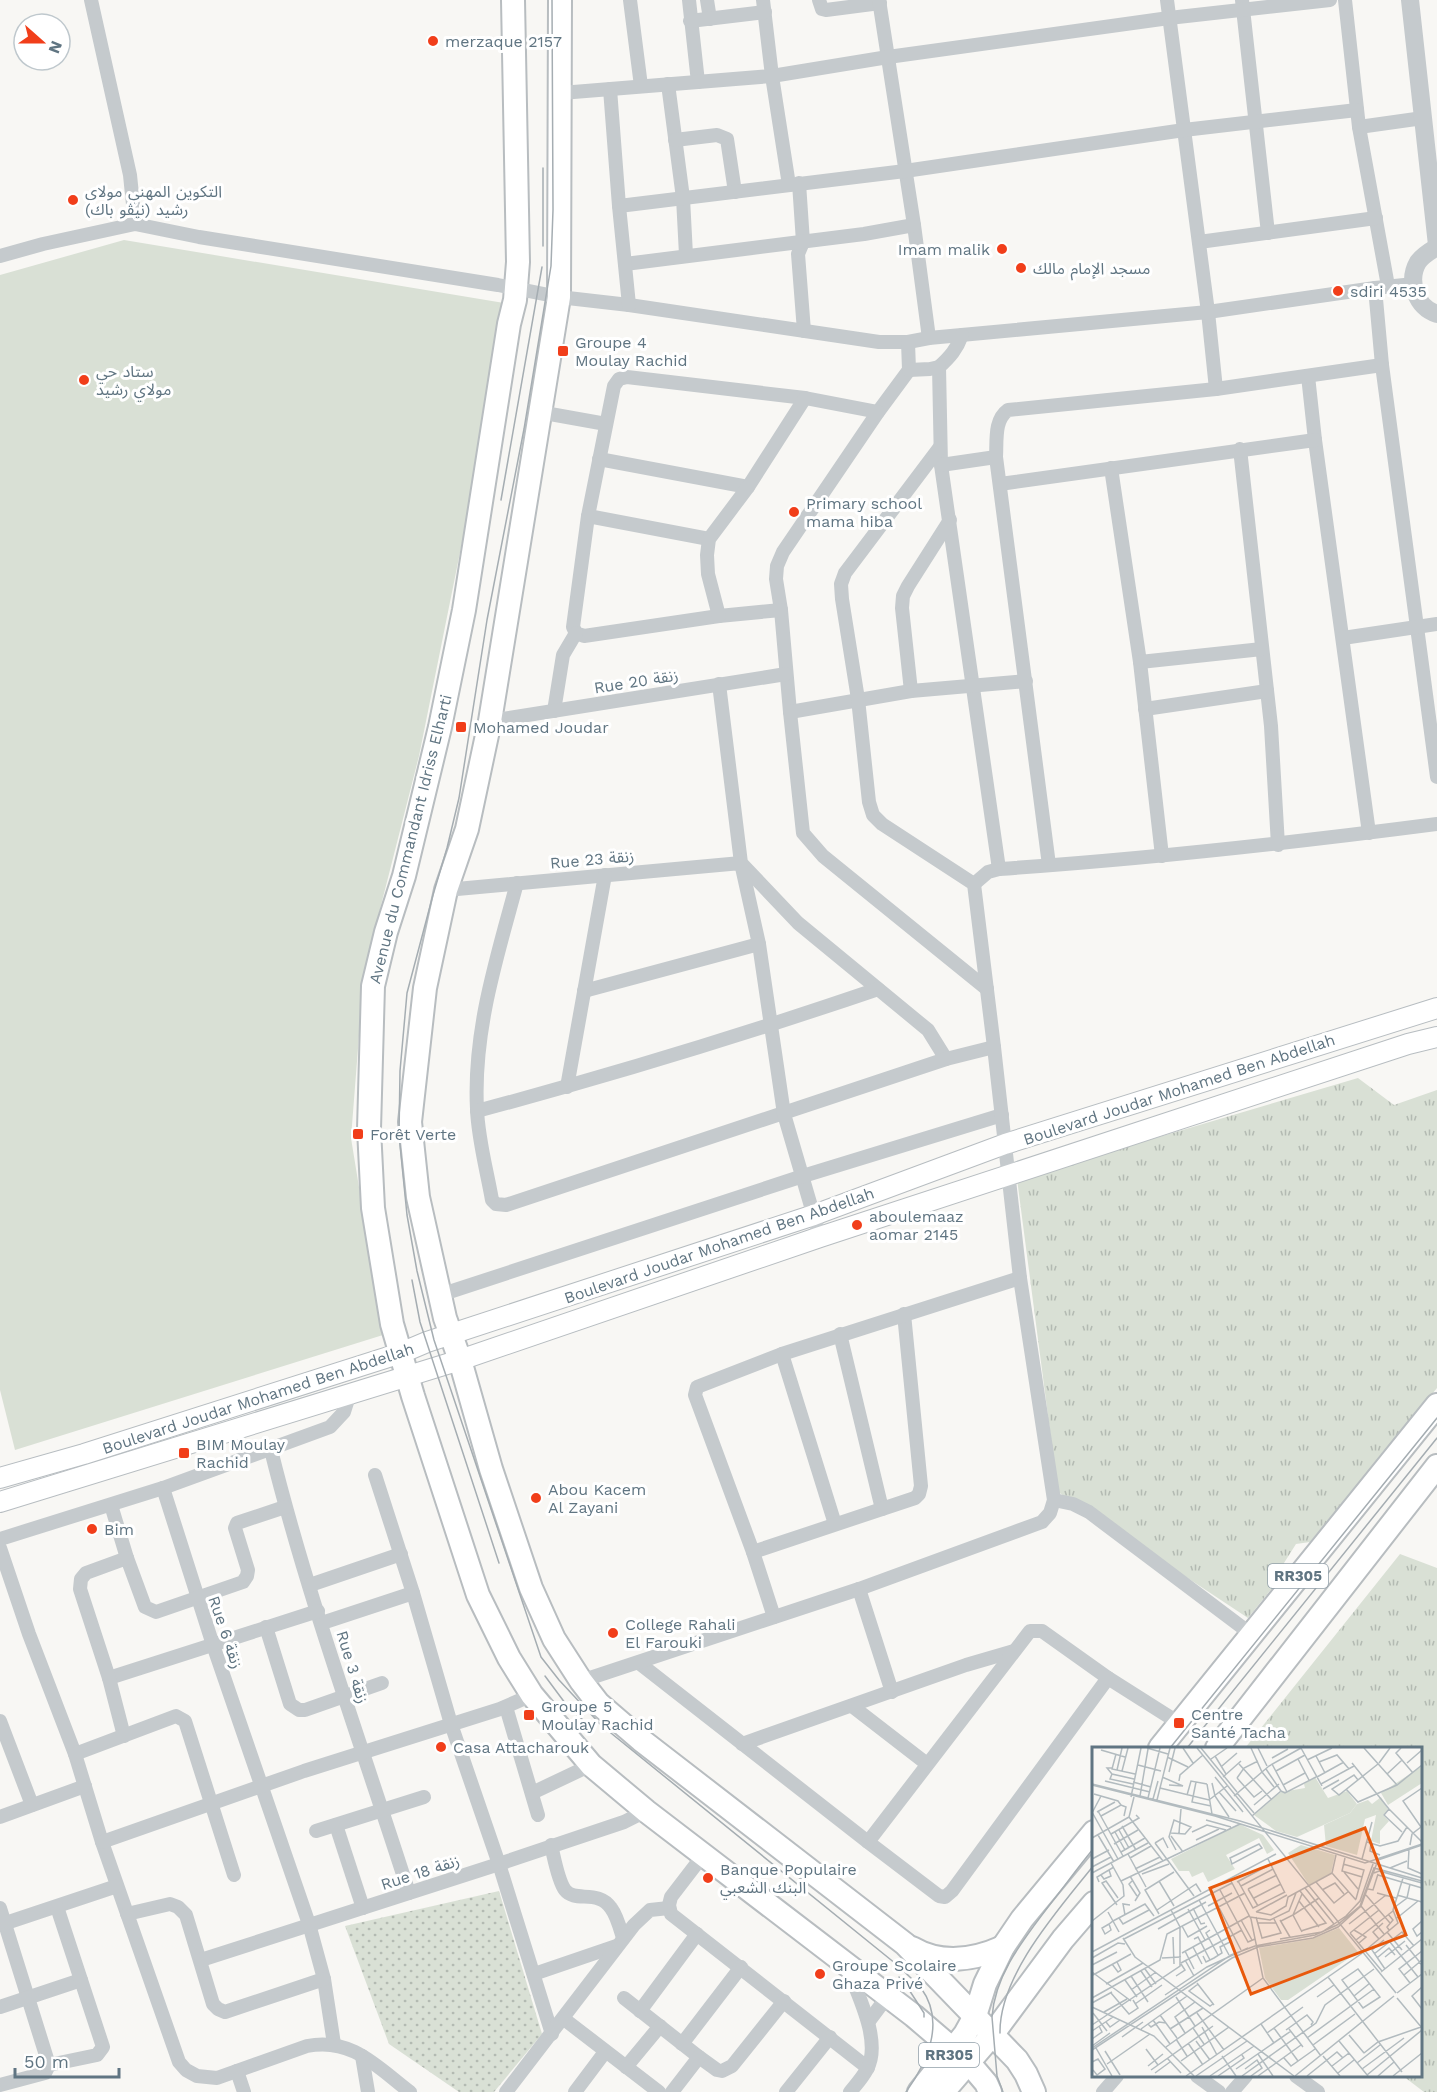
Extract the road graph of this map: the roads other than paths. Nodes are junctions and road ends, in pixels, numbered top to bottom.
1 (91, 0) edge
2 (513, 0) edge
3 (560, 0) edge
4 (630, 0) edge
5 (689, 0) edge
6 (707, 0) edge
7 (819, 0) edge
8 (1167, 0) edge
9 (1330, 0) edge
10 (1345, 0) edge
11 (1410, 0) edge
12 (879, 2) edge
13 (1243, 5) edge
14 (764, 6) edge
15 (1169, 18) junction
16 (710, 19) junction
17 (690, 21) junction
18 (888, 57) junction
19 (772, 76) junction
20 (698, 82) junction
21 (668, 84) junction
22 (641, 86) junction
23 (610, 89) junction
24 (561, 93) junction
25 (1357, 110) junction
26 (1423, 118) junction
27 (1255, 122) junction
28 (1359, 127) junction
29 (1184, 130) junction
30 (675, 140) junction
31 (905, 171) junction
32 (794, 184) junction
33 (735, 192) junction
34 (683, 198) junction
35 (619, 206) junction
36 (1376, 218) junction
37 (135, 224) junction
38 (914, 225) junction
39 (1268, 233) junction
40 (803, 242) junction
41 (1199, 242) junction
42 (1437, 246) edge
43 (686, 255) junction
44 (0, 256) edge
45 (625, 264) junction
46 (1413, 285) junction
47 (1382, 287) junction
48 (516, 289) junction
49 (558, 297) junction
50 (629, 305) junction
51 (1209, 312) junction
52 (1437, 314) edge
53 (804, 331) junction
54 (962, 335) junction
55 (929, 338) junction
56 (908, 342) junction
57 (1382, 365) junction
58 (939, 367) junction
59 (909, 370) junction
60 (1308, 376) junction
61 (1216, 389) junction
62 (805, 398) junction
63 (539, 412) junction
64 (878, 412) junction
65 (606, 424) junction
66 (1315, 440) junction
67 (940, 447) junction
68 (1240, 449) junction
69 (996, 456) junction
70 (599, 459) junction
71 (941, 465) junction
72 (1111, 468) junction
73 (1000, 484) junction
74 (748, 487) junction
75 (588, 516) junction
76 (950, 520) junction
77 (710, 539) junction
78 (781, 610) junction
79 (719, 616) junction
80 (1437, 624) edge
81 (1416, 627) junction
82 (576, 633) junction
83 (1343, 638) junction
84 (1262, 649) junction
85 (1140, 662) junction
86 (786, 674) junction
87 (1026, 681) junction
88 (720, 684) junction
89 (974, 685) junction
90 (911, 691) junction
91 (1267, 691) junction
92 (858, 699) junction
93 (1145, 709) junction
94 (554, 711) junction
95 (790, 712) junction
96 (490, 721) junction
97 (1437, 777) edge
98 (1437, 824) edge
99 (1369, 833) junction
100 (1278, 845) junction
101 (1162, 856) junction
102 (741, 863) junction
103 (1049, 866) junction
104 (999, 869) junction
105 (605, 874) junction
106 (518, 883) junction
107 (974, 884) junction
108 (446, 890) junction
109 (759, 944) junction
110 (878, 989) junction
111 (987, 989) junction
112 (584, 991) junction
113 (1437, 1008) edge
114 (772, 1025) junction
115 (1437, 1037) edge
116 (994, 1047) junction
117 (946, 1059) junction
118 (567, 1087) junction
119 (477, 1112) junction
120 (784, 1114) junction
121 (1002, 1114) junction
122 (1005, 1144) junction
123 (1008, 1175) junction
124 (803, 1176) junction
125 (814, 1215) junction
126 (820, 1237) junction
127 (1020, 1278) junction
128 (440, 1295) junction
129 (904, 1314) junction
130 (840, 1334) junction
131 (451, 1335) junction
132 (401, 1353) junction
133 (782, 1354) junction
134 (460, 1360) junction
135 (407, 1376) junction
136 (350, 1393) junction
137 (1437, 1405) edge
138 (271, 1450) junction
139 (1437, 1466) edge
140 (375, 1475) dead end
141 (0, 1479) edge
142 (163, 1488) junction
143 (1054, 1500) junction
144 (0, 1502) edge
145 (111, 1505) junction
146 (285, 1507) junction
147 (882, 1509) junction
148 (835, 1524) junction
149 (0, 1539) edge
150 (0, 1548) edge
151 (753, 1552) junction
152 (401, 1554) junction
153 (127, 1558) junction
154 (310, 1584) junction
155 (859, 1589) junction
156 (413, 1593) junction
157 (197, 1597) junction
158 (320, 1617) junction
159 (774, 1617) junction
160 (266, 1627) junction
161 (1251, 1634) junction
162 (213, 1645) junction
163 (1014, 1651) junction
164 (639, 1663) junction
165 (109, 1678) junction
166 (1108, 1678) junction
167 (581, 1681) junction
168 (382, 1683) dead end
169 (892, 1692) junction
170 (532, 1695) junction
171 (345, 1696) junction
172 (852, 1706) junction
173 (506, 1707) junction
174 (0, 1721) edge
175 (1179, 1723) junction
176 (451, 1724) junction
177 (124, 1736) junction
178 (742, 1744) junction
179 (1161, 1747) edge
180 (1219, 1747) edge
181 (75, 1754) junction
182 (362, 1754) junction
183 (927, 1764) junction
184 (591, 1765) junction
185 (262, 1785) junction
186 (85, 1786) junction
187 (532, 1793) junction
188 (424, 1797) dead end
189 (210, 1803) junction
190 (32, 1805) junction
191 (382, 1811) junction
192 (646, 1811) junction
193 (538, 1815) dead end
194 (0, 1816) edge
195 (336, 1825) junction
196 (316, 1831) dead end
197 (1092, 1834) edge
198 (102, 1842) junction
199 (868, 1842) junction
200 (551, 1845) junction
201 (704, 1854) junction
202 (500, 1864) junction
203 (234, 1875) dead end
204 (117, 1886) junction
205 (409, 1893) junction
206 (57, 1907) junction
207 (0, 1908) edge
208 (363, 1908) junction
209 (669, 1908) junction
210 (1091, 1911) edge
211 (127, 1914) junction
212 (3, 1924) edge
213 (309, 1924) junction
214 (697, 1934) junction
215 (620, 1942) junction
216 (905, 1944) junction
217 (1003, 1947) junction
218 (201, 1960) junction
219 (846, 1964) junction
220 (741, 1967) junction
221 (534, 1974) junction
222 (324, 1979) junction
223 (81, 1980) junction
224 (28, 1997) junction
225 (624, 1998) dead end
226 (784, 2001) junction
227 (894, 2001) junction
228 (1014, 2005) junction
229 (0, 2007) edge
230 (640, 2011) junction
231 (975, 2016) junction
232 (564, 2019) junction
233 (869, 2021) junction
234 (660, 2026) junction
235 (552, 2034) junction
236 (992, 2035) junction
237 (830, 2037) junction
238 (334, 2044) junction
239 (682, 2044) junction
240 (606, 2052) junction
241 (362, 2056) junction
242 (961, 2056) junction
243 (699, 2057) junction
244 (1017, 2060) junction
245 (49, 2065) junction
246 (626, 2067) junction
247 (868, 2068) junction
248 (237, 2071) junction
249 (1116, 2077) edge
250 (1198, 2077) edge
251 (1245, 2077) edge
252 (1297, 2077) edge
253 (0, 2085) edge
254 (651, 2090) edge
255 (244, 2092) edge
256 (368, 2092) edge
257 (410, 2092) edge
258 (506, 2092) edge
259 (575, 2092) edge
260 (672, 2092) edge
261 (786, 2092) edge
262 (850, 2092) edge
263 (920, 2092) edge
264 (943, 2092) edge
265 (990, 2092) edge
266 (1034, 2092) edge
267 (1103, 2092) edge
268 (1218, 2092) edge
269 (1232, 2092) edge
270 (1318, 2092) edge

1 - 37 street
2 - 48 main road, Avenue du Commandant Idriss Elharti
3 - 24 main road
4 - 22 street
5 - 17 street
6 - 16 street
7 - 12 street
8 - 15 street
9 - 13 street
10 - 25 street
11 - 26 street
12 - 18 street
13 - 15 street
13 - 27 street
14 - 16 street
14 - 19 street
15 - 18 street
15 - 29 street
16 - 17 street
17 - 20 street
18 - 19 street
18 - 31 street
19 - 20 street
19 - 32 street
20 - 21 street
21 - 22 street
21 - 30 street
22 - 23 street
23 - 24 street
23 - 35 street
24 - 49 main road
25 - 27 street
25 - 28 street
26 - 28 street
26 - 42 street
27 - 29 street
27 - 39 street
28 - 36 street
29 - 31 street
29 - 41 street
30 - 33 street
30 - 34 street
31 - 32 street
31 - 38 street
32 - 33 street
32 - 40 street
33 - 34 street
34 - 35 street
34 - 43 street
35 - 45 street
36 - 39 street
36 - 47 street
37 - 44 street
37 - 48 street
38 - 40 street
38 - 55 street
39 - 41 street
40 - 43 street
40 - 53 street
41 - 51 street
42 - 46 street
43 - 45 street
45 - 50 street
46 - 47 street
46 - 52 street
47 - 51 street
47 - 57 street
48 - 49 street
48 - 132 main road, Avenue du Commandant Idriss Elharti
49 - 50 street
49 - 63 main road
50 - 53 street
51 - 54 street
51 - 61 street
53 - 56 street
54 - 55 street
54 - 58 street
55 - 56 street
56 - 59 street
57 - 60 street
57 - 81 street
58 - 59 street
58 - 67 street
59 - 64 street
60 - 61 street
60 - 66 street
61 - 69 street
62 - 64 street
62 - 65 street
62 - 74 street
63 - 65 street
63 - 96 main road
64 - 78 street
65 - 70 street
66 - 68 street
66 - 83 street
67 - 71 street
67 - 92 street
68 - 72 street
68 - 84 street
69 - 71 street
69 - 73 street
70 - 74 street
70 - 75 street
71 - 76 street
72 - 73 street
72 - 85 street
73 - 87 street
74 - 77 street
75 - 77 street
75 - 82 street
76 - 89 street
76 - 90 street
77 - 79 street
78 - 79 street
78 - 86 street
79 - 82 street
80 - 81 street
81 - 83 street
81 - 97 street
82 - 94 street
83 - 99 street
84 - 85 street
84 - 91 street
85 - 93 street
86 - 88 street, Rue 20 زنقة
86 - 95 street
87 - 89 street
87 - 103 street
88 - 94 street, Rue 20 زنقة
88 - 102 street
89 - 90 street
89 - 104 street
90 - 92 street
91 - 93 street
91 - 100 street
92 - 95 street
92 - 107 street
93 - 101 street
94 - 96 street, Rue 20 زنقة
95 - 111 street
96 - 108 main road
98 - 99 street
99 - 100 street
100 - 101 street
101 - 103 street
102 - 105 street, Rue 23 زنقة
102 - 109 street
102 - 110 street
103 - 104 street
104 - 107 street
105 - 106 street, Rue 23 زنقة
105 - 112 street
106 - 108 street, Rue 23 زنقة
106 - 119 street
107 - 111 street
108 - 128 main road
109 - 112 street
109 - 114 street
110 - 114 street
110 - 117 street
111 - 116 street
112 - 118 street
113 - 122 main road, Boulevard Joudar Mohamed Ben Abdellah
114 - 118 street
114 - 120 street
115 - 123 main road, Boulevard Joudar Mohamed Ben Abdellah
116 - 117 street
116 - 121 street
117 - 120 street
118 - 119 street
119 - 120 street
120 - 124 street
121 - 122 street
121 - 124 street
122 - 123 street
122 - 125 main road, Boulevard Joudar Mohamed Ben Abdellah
123 - 126 main road, Boulevard Joudar Mohamed Ben Abdellah
123 - 127 street
124 - 125 street
124 - 128 street
125 - 126 street
125 - 131 main road, Boulevard Joudar Mohamed Ben Abdellah
126 - 134 main road, Boulevard Joudar Mohamed Ben Abdellah
127 - 129 street
127 - 143 street
128 - 131 main road
129 - 130 street
129 - 147 street
130 - 133 street
130 - 147 street
131 - 132 main road, Boulevard Joudar Mohamed Ben Abdellah
131 - 134 main road
132 - 135 main road, Avenue du Commandant Idriss Elharti
132 - 141 main road, Boulevard Joudar Mohamed Ben Abdellah
133 - 148 street
133 - 151 street
134 - 135 main road, Boulevard Joudar Mohamed Ben Abdellah
134 - 167 main road
135 - 136 main road, Boulevard Joudar Mohamed Ben Abdellah
135 - 170 main road, Avenue du Commandant Idriss Elharti
136 - 138 street
136 - 144 main road, Boulevard Joudar Mohamed Ben Abdellah
137 - 161 main road, RR305
138 - 142 street
138 - 146 street, Rue 3 زنقة
139 - 180 main road, RR305
140 - 152 street
142 - 145 street
142 - 157 street, Rue 6 زنقة
143 - 155 street
143 - 161 street
145 - 149 street
145 - 153 street
146 - 154 street, Rue 3 زنقة
146 - 157 street
147 - 148 street
148 - 151 street
150 - 181 street
151 - 159 street
152 - 154 street
152 - 156 street
153 - 157 street
153 - 165 street
154 - 158 street, Rue 3 زنقة
155 - 159 street
155 - 169 street
156 - 158 street
156 - 176 street
157 - 162 street, Rue 6 زنقة
158 - 160 street
158 - 171 street, Rue 3 زنقة
159 - 164 street
160 - 162 street
160 - 171 street
161 - 175 main road, RR305
162 - 165 street
162 - 185 street, Rue 6 زنقة
163 - 166 street
163 - 169 street
163 - 183 street
164 - 167 street
164 - 178 street
165 - 177 street
166 - 175 street
166 - 199 street
167 - 216 main road
168 - 171 street
169 - 172 street
170 - 173 street
170 - 184 main road, Avenue du Commandant Idriss Elharti
171 - 182 street, Rue 3 زنقة
172 - 178 street
172 - 183 street
173 - 176 street
173 - 187 street
174 - 190 street
175 - 179 main road, RR305
176 - 182 street
176 - 202 street
177 - 181 street
177 - 189 street
178 - 199 street
181 - 186 street
182 - 185 street
182 - 191 street, Rue 3 زنقة
183 - 199 street
184 - 187 street
184 - 192 main road, Avenue du Commandant Idriss Elharti
185 - 189 street
185 - 213 street, Rue 6 زنقة
186 - 190 street
186 - 198 street
187 - 193 street
188 - 191 street
189 - 198 street
189 - 203 street
190 - 194 street
191 - 195 street
191 - 205 street, Rue 3 زنقة
192 - 200 street, Rue 18 زنقة
192 - 201 main road, Avenue du Commandant Idriss Elharti
195 - 196 street
195 - 208 street
197 - 217 main road, RR305
198 - 204 street
200 - 202 street, Rue 18 زنقة
200 - 215 street
201 - 209 street
201 - 219 main road, Avenue du Commandant Idriss Elharti
202 - 205 street, Rue 18 زنقة
202 - 221 street
204 - 206 street
204 - 211 street
205 - 208 street, Rue 18 زنقة
206 - 212 street
206 - 223 street
207 - 212 street
208 - 213 street, Rue 18 زنقة
209 - 214 street
209 - 215 street
210 - 228 main road, RR305
211 - 218 street
211 - 248 street
212 - 224 street
213 - 218 street, Rue 18 زنقة
213 - 222 street, Rue 6 زنقة
214 - 220 street
214 - 230 street
215 - 221 street
215 - 232 street
216 - 217 main road
216 - 231 main road
217 - 231 main road, RR305
218 - 222 street
219 - 227 main road, Avenue du Commandant Idriss Elharti
219 - 233 street
220 - 226 street
220 - 239 street
221 - 235 street
222 - 238 street, Rue 6 زنقة
223 - 224 street
223 - 245 street
224 - 229 street
224 - 245 street
225 - 230 street
226 - 237 street
226 - 243 street
227 - 233 street
227 - 242 main road, Avenue du Commandant Idriss Elharti
228 - 236 main road, RR305
228 - 244 main road
230 - 234 street
231 - 236 main road
231 - 242 main road, RR305
232 - 235 street
232 - 240 street
233 - 247 street
234 - 239 street
234 - 246 street
235 - 258 street
236 - 242 main road, RR305
236 - 244 main road
237 - 247 street
237 - 261 street
238 - 241 street
238 - 248 street
239 - 243 street
240 - 246 street
240 - 259 street
241 - 256 street
241 - 257 street
242 - 263 main road, RR305
242 - 264 main road, RR305
242 - 265 main road, Avenue du Commandant Idriss Elharti
243 - 260 street
244 - 266 main road
245 - 253 street
246 - 254 street
247 - 262 street
248 - 255 street
249 - 267 street
250 - 268 street
251 - 269 street
252 - 270 street

